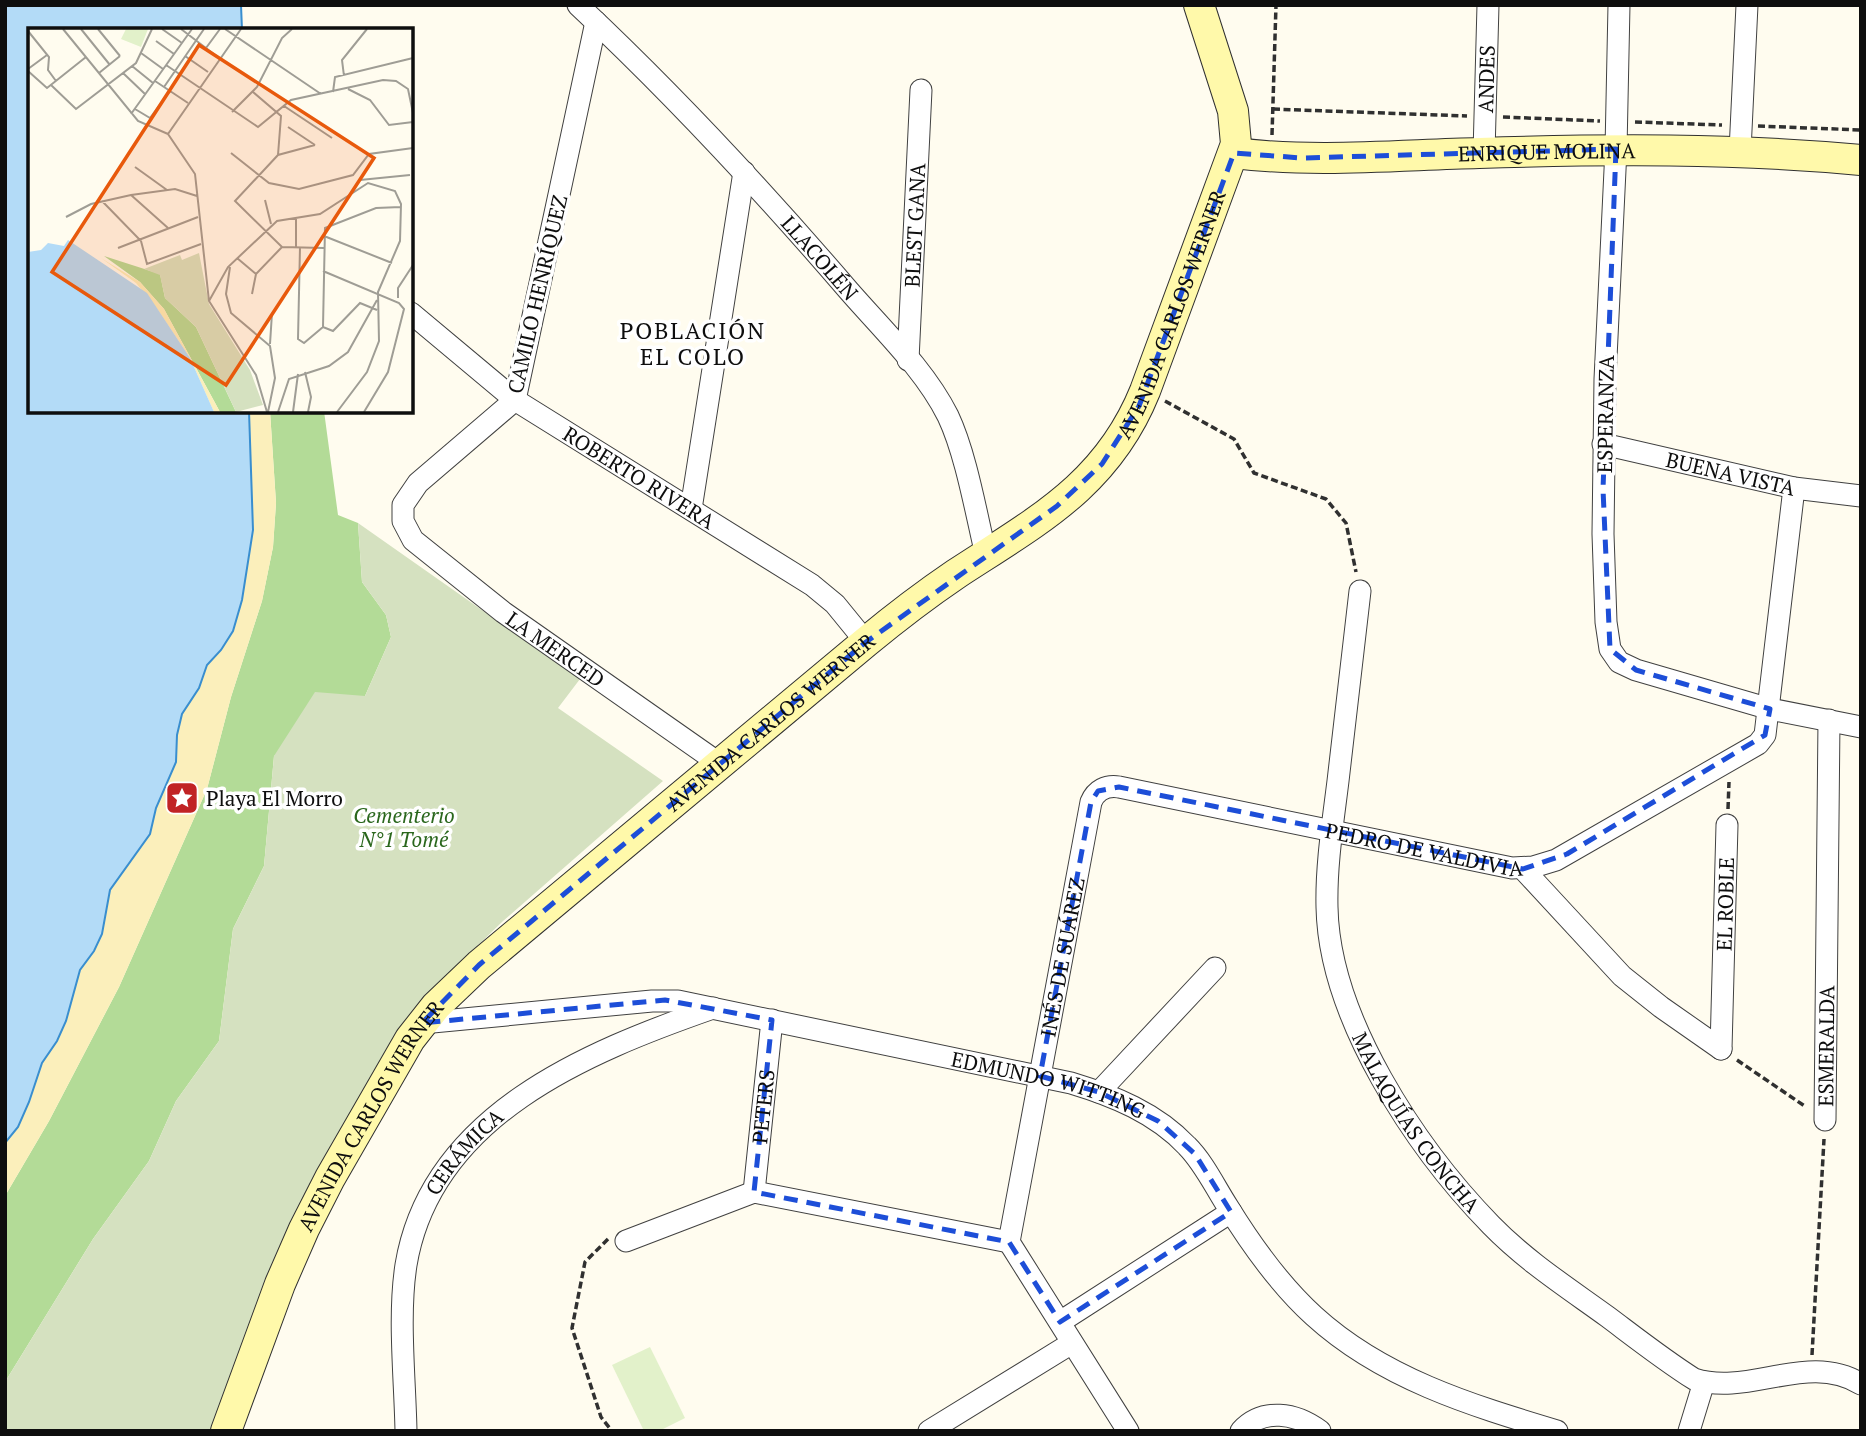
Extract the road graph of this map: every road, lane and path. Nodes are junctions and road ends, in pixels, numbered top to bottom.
1 (578, 5) edge
2 (1199, 5) edge
3 (1276, 5) edge
4 (1488, 5) edge
5 (1619, 5) edge
6 (1747, 5) edge
7 (596, 22) junction
8 (921, 90) dead end
9 (1273, 109) junction
10 (1485, 117) junction
11 (1861, 130) edge
12 (1617, 135) junction
13 (1741, 138) junction
14 (1272, 140) dead end
15 (1234, 153) junction
16 (1484, 153) junction
17 (1861, 160) edge
18 (744, 172) junction
19 (413, 315) edge
20 (908, 360) junction
21 (1145, 391) junction
22 (515, 400) junction
23 (1603, 444) junction
24 (1794, 488) junction
25 (1861, 496) edge
26 (691, 509) junction
27 (403, 521) joint
28 (986, 555) junction
29 (1360, 591) joint
30 (866, 642) junction
31 (1770, 709) junction
32 (1829, 720) junction
33 (1861, 727) edge
34 (1729, 760) junction
35 (720, 764) junction
36 (1101, 789) joint
37 (1727, 825) joint
38 (1332, 833) junction
39 (1524, 869) junction
40 (1215, 968) dead end
41 (715, 1007) junction
42 (772, 1020) junction
43 (422, 1023) junction
44 (1721, 1049) junction
45 (1040, 1076) junction
46 (1099, 1092) junction
47 (1825, 1120) junction
48 (754, 1192) junction
49 (1231, 1212) junction
50 (618, 1239) joint
51 (1009, 1242) junction
52 (1060, 1322) junction
53 (1072, 1343) junction
54 (1811, 1371) junction
55 (1704, 1382) junction
56 (1861, 1384) edge
57 (226, 1431) edge
58 (406, 1431) edge
59 (612, 1431) edge
60 (929, 1431) edge
61 (1128, 1431) edge
62 (1241, 1431) edge
63 (1320, 1431) edge
64 (1557, 1431) edge
65 (1689, 1431) edge

1 - 7 street, LLACOLÉN
2 - 15 main road, AVENIDA CARLOS WERNER
3 - 9 path
4 - 10 street, ANDES
5 - 12 street, ESPERANZA
6 - 13 street
7 - 18 street, LLACOLÉN
7 - 22 street, CAMILO HENRÍQUEZ
8 - 20 street, BLEST GANA
9 - 10 path
9 - 14 path
10 - 12 path
10 - 16 street, ANDES
11 - 13 path
12 - 13 main road, ENRIQUE MOLINA
12 - 13 path
12 - 16 main road, ENRIQUE MOLINA
12 - 23 street, ESPERANZA
13 - 17 main road, ENRIQUE MOLINA
15 - 16 main road, ENRIQUE MOLINA
15 - 21 main road, AVENIDA CARLOS WERNER
18 - 20 street, LLACOLÉN
18 - 26 street
19 - 22 street, ROBERTO RIVERA
20 - 28 street, LLACOLÉN
21 - 28 main road, AVENIDA CARLOS WERNER
21 - 29 path
22 - 26 street, ROBERTO RIVERA
22 - 27 street, CAMILO HENRÍQUEZ
23 - 24 street, BUENA VISTA
23 - 31 street, ESPERANZA
24 - 25 street, BUENA VISTA
24 - 31 street
26 - 30 street, ROBERTO RIVERA
27 - 35 street, LA MERCED
28 - 30 main road, AVENIDA CARLOS WERNER
29 - 38 street, MALAQUÍAS CONCHA
30 - 35 main road, AVENIDA CARLOS WERNER
31 - 32 street, ESPERANZA
31 - 34 street
32 - 33 street, ESPERANZA
32 - 47 street, ESMERALDA
34 - 37 path
34 - 39 street
35 - 43 main road, AVENIDA CARLOS WERNER
36 - 38 street, PEDRO DE VALDIVIA
36 - 45 street, INÉS DE SUÁREZ
37 - 44 street, EL ROBLE
38 - 39 street, PEDRO DE VALDIVIA
38 - 55 street, MALAQUÍAS CONCHA
39 - 44 street, PEDRO DE VALDIVIA
40 - 46 street
41 - 42 street, EDMUNDO WITTING
41 - 43 street, EDMUNDO WITTING
41 - 58 street, CERÁMICA
42 - 45 street, EDMUNDO WITTING
42 - 48 street, PETERS
43 - 57 main road, AVENIDA CARLOS WERNER
44 - 47 path
45 - 46 street, EDMUNDO WITTING
45 - 51 street, INÉS DE SUÁREZ
46 - 49 street, EDMUNDO WITTING
47 - 54 path, ESMERALDA
48 - 50 street
48 - 51 street
49 - 52 street
49 - 64 street, EDMUNDO WITTING
50 - 59 path
51 - 52 street
52 - 53 street
53 - 60 street
53 - 61 street
54 - 55 street
54 - 56 street
55 - 65 street
62 - 63 street

